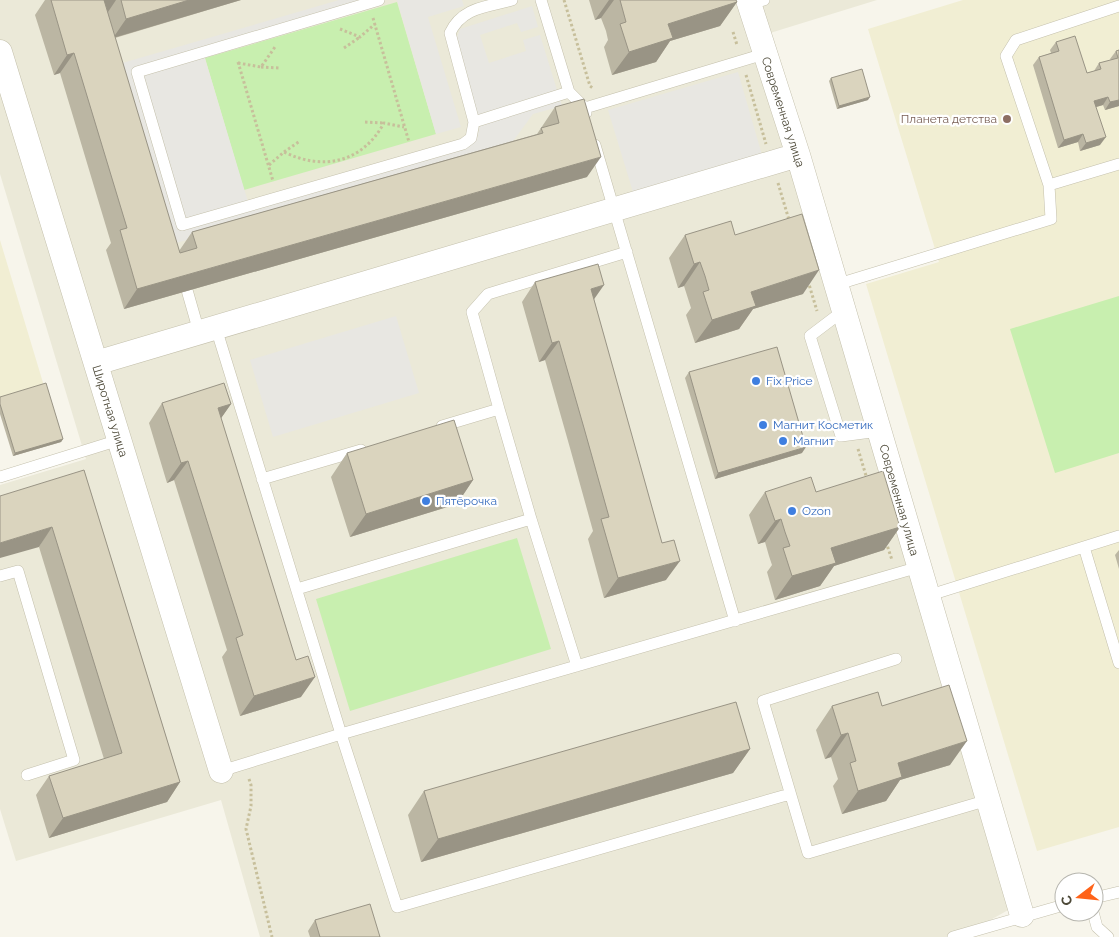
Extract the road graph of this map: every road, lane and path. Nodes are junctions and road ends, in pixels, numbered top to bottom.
1 (471, 0) edge
2 (512, 0) edge
3 (541, 0) edge
4 (564, 0) edge
5 (754, 1) edge
6 (374, 2) edge
7 (1119, 6) edge
8 (464, 14) junction
9 (375, 24) junction
10 (731, 26) edge
11 (339, 29) dead end
12 (360, 37) junction
13 (281, 42) dead end
14 (233, 44) junction
15 (344, 48) dead end
16 (0, 52) edge
17 (764, 54) junction
18 (742, 61) junction
19 (238, 63) junction
20 (261, 67) junction
21 (279, 68) dead end
22 (569, 92) junction
23 (600, 92) dead end
24 (585, 108) junction
25 (366, 122) dead end
26 (474, 122) junction
27 (384, 123) junction
28 (404, 127) junction
29 (300, 141) dead end
30 (409, 142) dead end
31 (284, 152) junction
32 (798, 154) junction
33 (772, 162) junction
34 (1119, 164) edge
35 (269, 165) junction
36 (273, 181) dead end
37 (1049, 185) junction
38 (614, 209) junction
39 (791, 226) edge
40 (627, 252) junction
41 (805, 272) edge
42 (835, 285) junction
43 (187, 290) edge
44 (843, 311) junction
45 (821, 327) junction
46 (208, 330) junction
47 (96, 363) junction
48 (499, 409) junction
49 (432, 428) edge
50 (879, 431) junction
51 (854, 434) junction
52 (119, 440) junction
53 (376, 445) edge
54 (0, 476) edge
55 (262, 479) junction
56 (868, 481) edge
57 (531, 519) junction
58 (885, 536) edge
59 (1119, 536) edge
60 (1084, 547) junction
61 (919, 567) junction
62 (896, 574) junction
63 (0, 576) edge
64 (297, 589) junction
65 (927, 596) junction
66 (736, 621) junction
67 (896, 659) dead end
68 (1119, 663) edge
69 (577, 666) junction
70 (341, 734) junction
71 (244, 764) junction
72 (221, 771) joint
73 (27, 775) dead end
74 (790, 794) junction
75 (988, 800) junction
76 (1119, 892) edge
77 (1104, 896) edge
78 (1054, 907) edge
79 (1022, 915) junction
80 (1096, 922) edge
81 (272, 937) edge
82 (953, 937) edge
83 (1108, 937) edge

1 - 8 lane
2 - 8 lane
3 - 22 lane
4 - 23 path
5 - 17 street, Современная улица
6 - 9 path
6 - 14 lane
7 - 37 lane
8 - 26 lane
9 - 12 path
9 - 28 path
10 - 18 path
11 - 12 path
12 - 15 path
13 - 20 path
14 - 19 path
14 - 26 lane
16 - 47 street, Широтная улица
17 - 18 lane
17 - 32 street, Современная улица
18 - 24 lane
18 - 33 path
19 - 20 path
19 - 35 path
20 - 21 path
22 - 24 lane
22 - 26 lane
24 - 38 lane
25 - 27 path
27 - 28 path
27 - 31 path
28 - 30 path
29 - 31 path
31 - 35 path
32 - 33 street
32 - 42 street, Современная улица
33 - 38 street
33 - 39 path
34 - 37 lane
35 - 36 path
37 - 42 lane
38 - 40 lane
38 - 46 street
40 - 48 lane
40 - 66 lane
41 - 45 path
42 - 44 street, Современная улица
43 - 46 lane
44 - 45 lane
44 - 50 street, Современная улица
45 - 51 lane
46 - 47 street
46 - 55 lane
47 - 52 street, Широтная улица
48 - 49 lane
48 - 57 lane
50 - 51 lane
50 - 61 street, Современная улица
51 - 56 path
52 - 54 lane
52 - 72 street, Широтная улица
53 - 55 lane
55 - 64 lane
57 - 64 lane
57 - 69 lane
58 - 62 path
59 - 60 lane
60 - 65 lane
60 - 68 lane
61 - 62 lane
61 - 65 street, Современная улица
62 - 66 lane
63 - 73 lane
64 - 70 lane
65 - 75 street, Современная улица
66 - 69 lane
67 - 74 lane
69 - 70 lane
70 - 71 lane
70 - 74 lane
71 - 72 lane
71 - 81 path
74 - 75 lane
75 - 79 street, Современная улица
76 - 77 lane
78 - 79 lane
79 - 82 lane
80 - 83 lane

